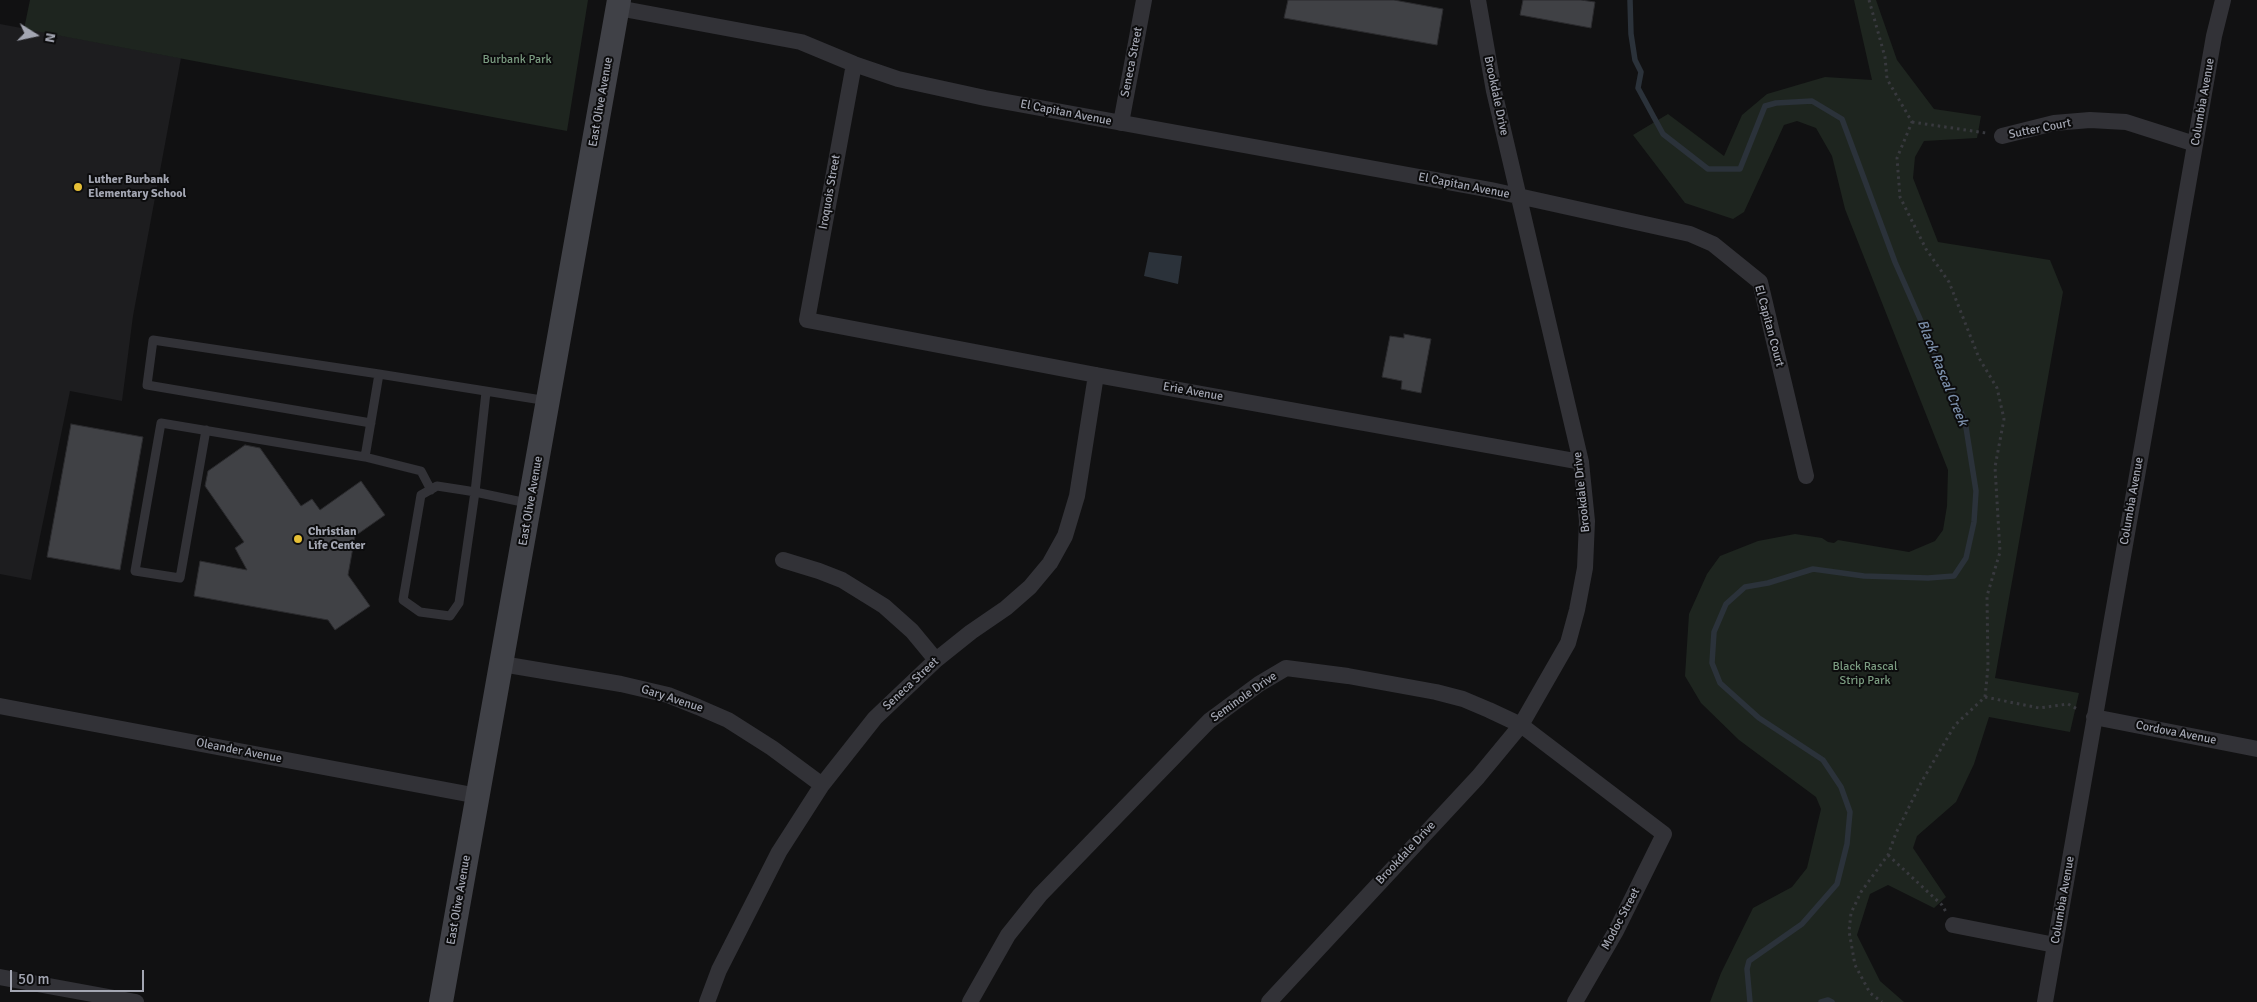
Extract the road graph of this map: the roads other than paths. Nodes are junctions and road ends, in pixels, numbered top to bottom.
1 (1144, 0) edge
2 (1478, 0) edge
3 (2223, 0) edge
4 (618, 4) edge
5 (854, 64) junction
6 (1121, 123) junction
7 (2002, 136) road end
8 (2195, 144) junction
9 (1519, 197) junction
10 (807, 320) joint
11 (379, 374) junction
12 (1096, 375) junction
13 (486, 392) junction
14 (548, 401) junction
15 (371, 423) junction
16 (206, 430) junction
17 (365, 457) junction
18 (1580, 462) junction
19 (1806, 476) dead end
20 (431, 490) junction
21 (475, 492) junction
22 (530, 504) junction
23 (783, 560) dead end
24 (936, 660) junction
25 (502, 664) junction
26 (0, 706) edge
27 (2094, 717) junction
28 (1521, 725) junction
29 (2257, 749) edge
30 (822, 785) junction
31 (478, 796) junction
32 (1664, 834) joint
33 (1953, 925) road end
34 (2055, 945) junction
35 (0, 977) edge
36 (136, 1002) edge
37 (441, 1002) edge
38 (707, 1002) edge
39 (970, 1002) edge
40 (1269, 1002) edge
41 (1575, 1002) edge
42 (2045, 1002) edge

1 - 6 street, Seneca Street
2 - 9 street, Brookdale Drive
3 - 8 street, Columbia Avenue
4 - 5 street, El Capitan Avenue
4 - 14 main road, East Olive Avenue
5 - 6 street, El Capitan Avenue
5 - 10 street, Iroquois Street
6 - 9 street, El Capitan Avenue
7 - 8 street, Sutter Court
8 - 27 street, Columbia Avenue
9 - 18 street, Brookdale Drive
9 - 19 street, El Capitan Court
10 - 12 street, Erie Avenue
11 - 13 lane
11 - 15 lane
11 - 15 lane
12 - 18 street, Erie Avenue
12 - 24 street, Seneca Street
13 - 14 lane
13 - 21 lane
14 - 22 main road, East Olive Avenue
15 - 17 lane
16 - 16 lane
16 - 17 lane
17 - 20 lane
18 - 28 street, Brookdale Drive
20 - 21 lane
20 - 21 lane
21 - 22 lane
22 - 25 main road, East Olive Avenue
23 - 24 street
24 - 30 street, Seneca Street
25 - 30 street, Gary Avenue
25 - 31 main road, East Olive Avenue
26 - 31 street, Oleander Avenue
27 - 29 street, Cordova Avenue
27 - 34 street, Columbia Avenue
28 - 32 street, Seminole Drive
28 - 39 street, Seminole Drive
28 - 40 street, Brookdale Drive
30 - 38 street, Seneca Street
31 - 37 main road, East Olive Avenue
32 - 41 street, Modoc Street
33 - 34 street
34 - 42 street, Columbia Avenue
35 - 36 street

